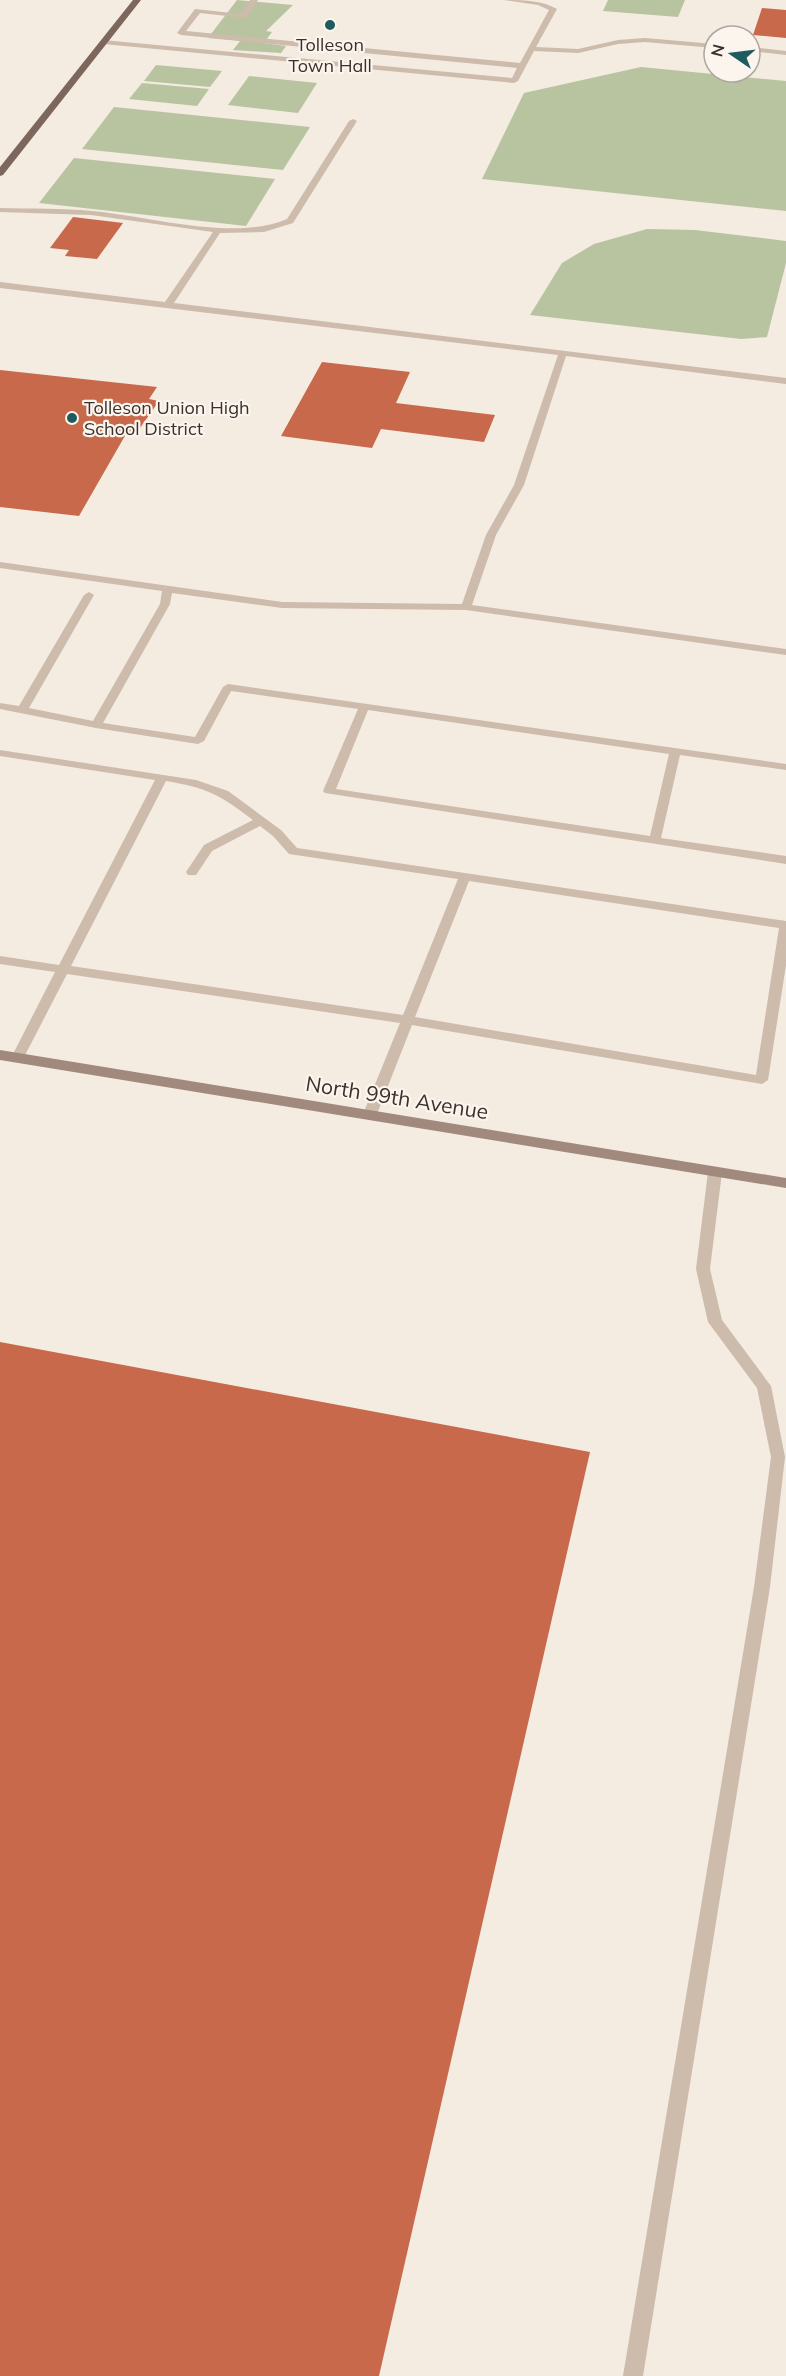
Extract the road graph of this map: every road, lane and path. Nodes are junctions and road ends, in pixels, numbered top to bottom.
1 (137, 0) edge
2 (254, 0) edge
3 (508, 0) edge
4 (539, 1) edge
5 (236, 27) junction
6 (103, 42) junction
7 (702, 45) edge
8 (533, 50) junction
9 (762, 50) edge
10 (786, 52) edge
11 (523, 66) junction
12 (353, 121) dead end
13 (0, 173) edge
14 (0, 210) edge
15 (218, 230) junction
16 (0, 285) edge
17 (168, 305) junction
18 (563, 353) junction
19 (786, 381) edge
20 (0, 565) edge
21 (168, 588) junction
22 (89, 595) dead end
23 (466, 607) junction
24 (786, 652) edge
25 (0, 706) edge
26 (364, 707) junction
27 (22, 710) junction
28 (96, 724) junction
29 (675, 751) junction
30 (0, 753) edge
31 (786, 767) edge
32 (162, 778) junction
33 (261, 820) junction
34 (655, 840) junction
35 (786, 860) edge
36 (192, 872) dead end
37 (465, 876) junction
38 (786, 925) edge
39 (0, 960) edge
40 (62, 969) junction
41 (408, 1020) junction
42 (0, 1055) edge
43 (17, 1058) junction
44 (370, 1114) junction
45 (715, 1172) junction
46 (786, 1183) edge
47 (633, 2376) edge

1 - 6 main road
2 - 5 lane
3 - 4 lane
4 - 8 lane
5 - 5 lane
5 - 11 lane
6 - 11 lane
6 - 13 main road
7 - 8 lane
8 - 11 lane
9 - 10 lane
12 - 15 lane
14 - 15 lane
15 - 17 lane
16 - 17 lane
17 - 18 lane
18 - 19 lane
18 - 23 lane
20 - 21 lane
21 - 23 lane
21 - 28 lane
22 - 27 lane
23 - 24 lane
25 - 27 lane
26 - 28 lane
26 - 29 lane
26 - 34 lane
27 - 28 lane
29 - 31 lane
29 - 34 lane
30 - 32 lane
32 - 33 lane
32 - 40 lane
33 - 36 lane
33 - 37 lane
34 - 35 lane
37 - 38 lane
37 - 41 lane
38 - 41 lane
39 - 40 lane
40 - 41 lane
40 - 43 lane
41 - 44 lane
42 - 43 main road, North 99th Avenue
43 - 44 main road, North 99th Avenue
44 - 45 main road, North 99th Avenue
45 - 46 main road, North 99th Avenue
45 - 47 lane

